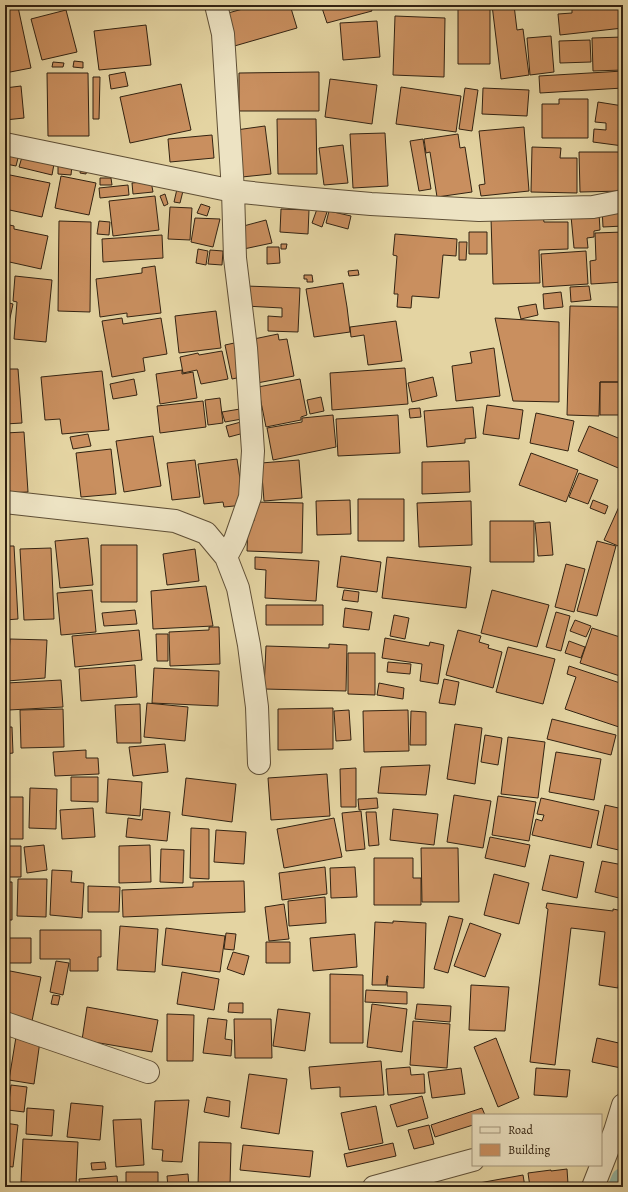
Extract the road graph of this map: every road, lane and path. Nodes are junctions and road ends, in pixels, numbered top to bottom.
1 (216, 5) edge
2 (5, 144) edge
3 (233, 191) junction
4 (623, 201) edge
5 (5, 502) edge
6 (226, 557) junction
7 (259, 762) dead end
8 (5, 1023) edge
9 (148, 1072) dead end
10 (623, 1105) edge
11 (613, 1132) edge
12 (472, 1160) edge
13 (602, 1162) edge
14 (601, 1166) edge
15 (374, 1187) edge
16 (593, 1187) edge

1 - 3 street
2 - 3 street
3 - 4 street
3 - 6 street
5 - 6 street
6 - 7 street
8 - 9 street
10 - 11 street
11 - 13 street
12 - 15 street
14 - 16 street

